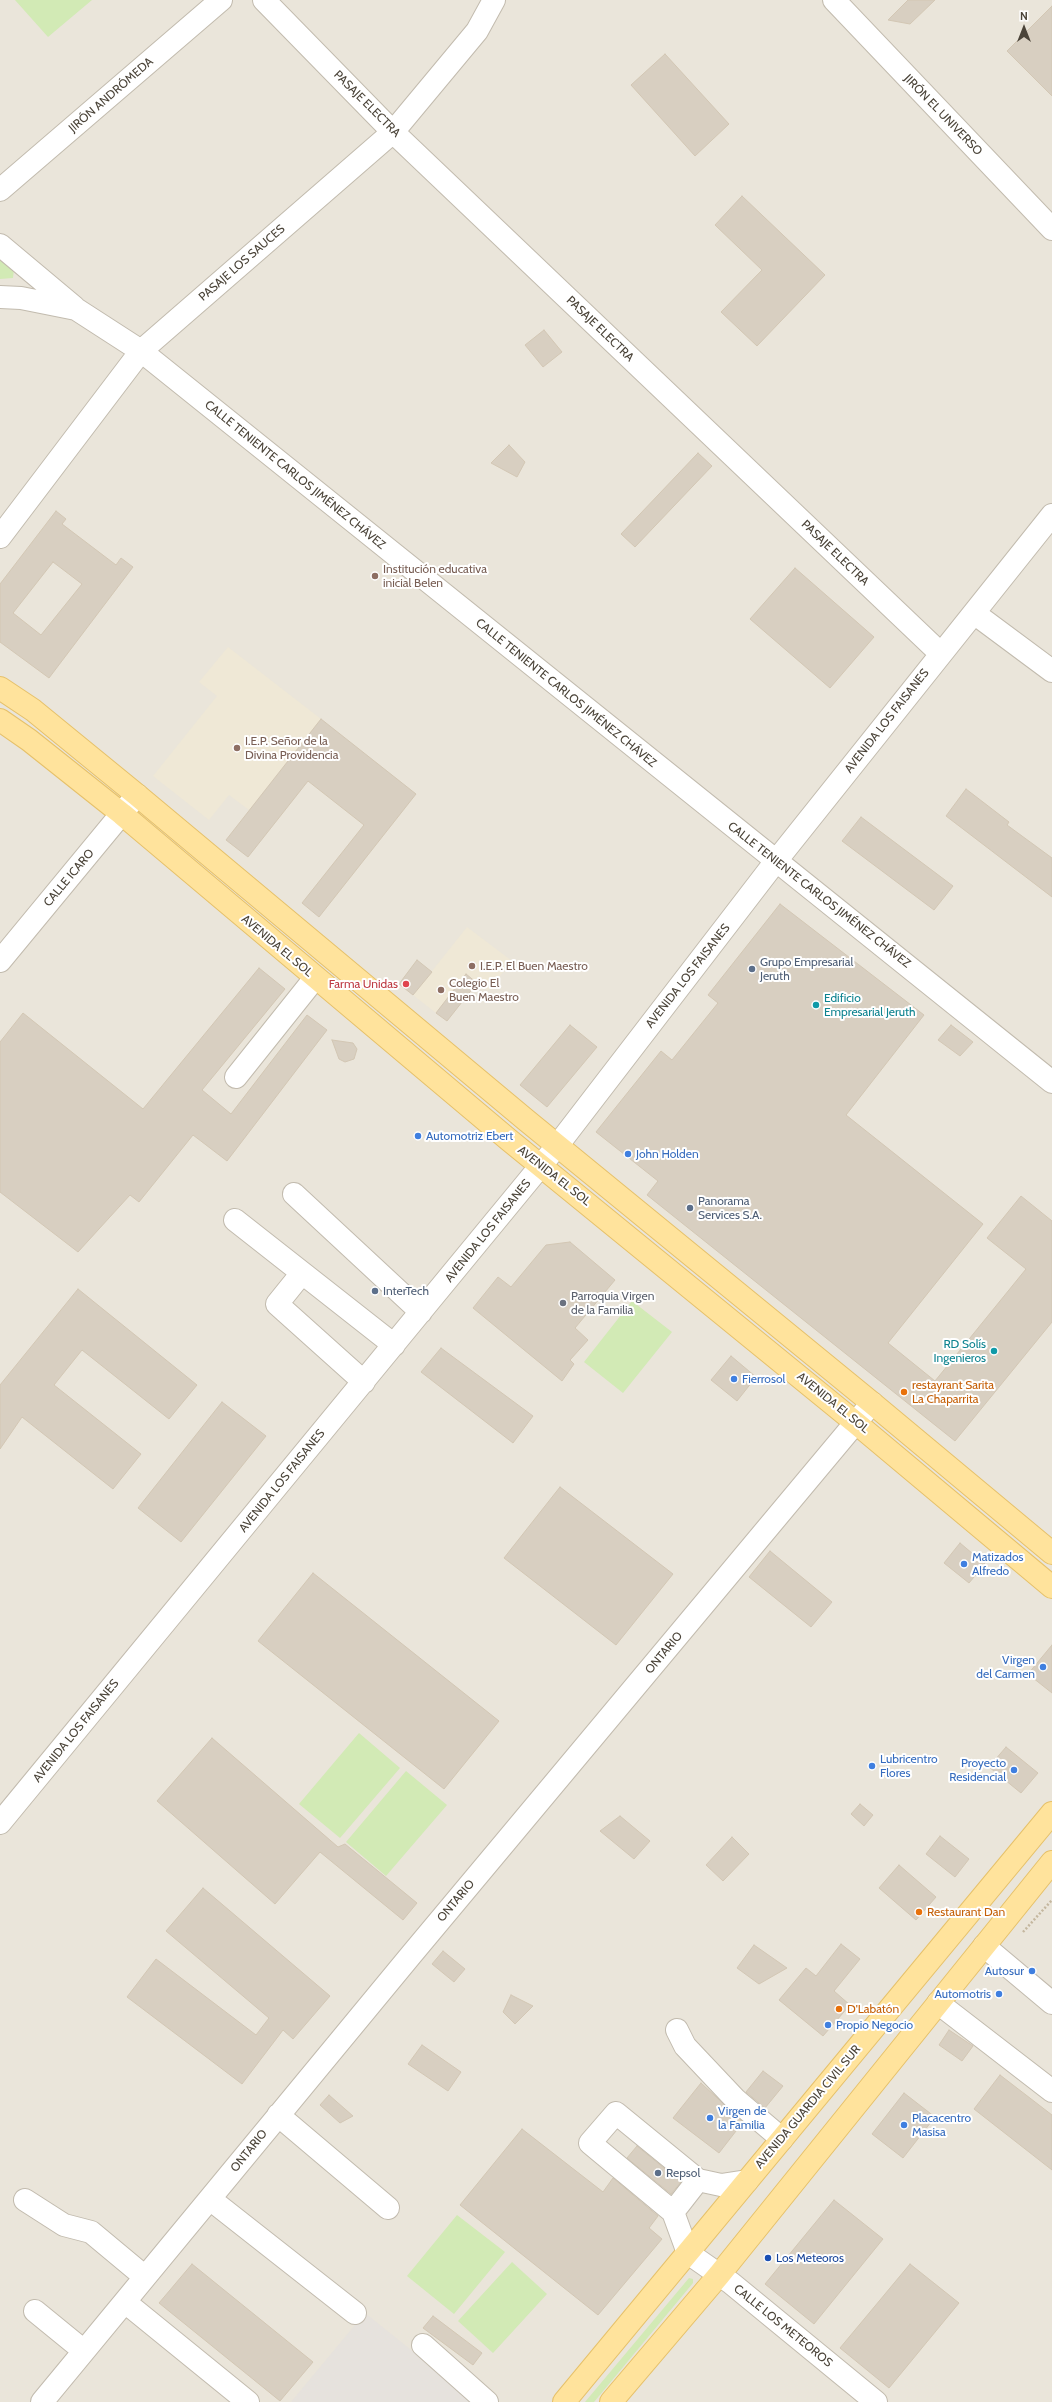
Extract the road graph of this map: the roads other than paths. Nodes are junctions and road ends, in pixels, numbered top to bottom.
1 (221, 0) edge
2 (264, 0) edge
3 (494, 0) edge
4 (834, 0) edge
5 (393, 132) junction
6 (0, 190) edge
7 (1052, 229) edge
8 (0, 245) edge
9 (0, 297) edge
10 (76, 309) junction
11 (141, 351) junction
12 (1052, 515) edge
13 (0, 537) edge
14 (974, 613) junction
15 (940, 654) junction
16 (1052, 671) edge
17 (0, 688) edge
18 (0, 720) edge
19 (137, 795) junction
20 (122, 814) junction
21 (776, 862) junction
22 (0, 961) edge
23 (315, 978) junction
24 (236, 1077) dead end
25 (1052, 1082) edge
26 (557, 1146) junction
27 (541, 1166) junction
28 (294, 1194) dead end
29 (235, 1220) dead end
30 (302, 1273) junction
31 (421, 1312) junction
32 (394, 1345) junction
33 (364, 1382) junction
34 (872, 1403) junction
35 (856, 1423) junction
36 (1052, 1553) edge
37 (1052, 1587) edge
38 (1052, 1813) edge
39 (0, 1823) edge
40 (1052, 1862) edge
41 (984, 1946) junction
42 (938, 2003) junction
43 (1052, 2004) edge
44 (677, 2030) dead end
45 (1052, 2092) edge
46 (278, 2115) junction
47 (782, 2139) junction
48 (698, 2180) junction
49 (747, 2181) junction
50 (210, 2199) junction
51 (25, 2200) dead end
52 (388, 2208) dead end
53 (673, 2212) junction
54 (688, 2253) junction
55 (719, 2275) junction
56 (145, 2277) junction
57 (124, 2302) junction
58 (34, 2311) dead end
59 (356, 2312) dead end
60 (423, 2345) dead end
61 (84, 2351) junction
62 (42, 2402) edge
63 (248, 2402) edge
64 (487, 2402) edge
65 (564, 2402) edge
66 (611, 2402) edge
67 (876, 2402) edge

1 - 6 street, JIRÓN ANDRÓMEDA
2 - 5 street, PASAJE ELECTRA
3 - 5 street, PASAJE LOS SAUCES
4 - 7 street, JIRÓN EL UNIVERSO
5 - 11 street, PASAJE LOS SAUCES
5 - 15 street, PASAJE ELECTRA
8 - 10 street, CALLE TENIENTE CARLOS JIMÉNEZ CHÁVEZ
9 - 10 street, CALLE TENIENTE CARLOS JIMÉNEZ CHÁVEZ
10 - 11 street, CALLE TENIENTE CARLOS JIMÉNEZ CHÁVEZ
11 - 13 street, PASAJE LOS SAUCES
11 - 21 street, CALLE TENIENTE CARLOS JIMÉNEZ CHÁVEZ
12 - 14 street, AVENIDA LOS FAISANES
14 - 15 street, AVENIDA LOS FAISANES
14 - 16 street
15 - 21 street, AVENIDA LOS FAISANES
17 - 19 main road, AVENIDA EL SOL
18 - 20 main road, AVENIDA EL SOL
19 - 20 street, CALLE ICARO
19 - 26 main road, AVENIDA EL SOL
20 - 22 street, CALLE ICARO
20 - 23 main road, AVENIDA EL SOL
21 - 25 street, CALLE TENIENTE CARLOS JIMÉNEZ CHÁVEZ
21 - 26 street, AVENIDA LOS FAISANES
23 - 24 street
23 - 27 main road, AVENIDA EL SOL
26 - 27 street, AVENIDA LOS FAISANES
26 - 34 main road, AVENIDA EL SOL
27 - 31 street, AVENIDA LOS FAISANES
27 - 35 main road, AVENIDA EL SOL
28 - 31 street
29 - 30 street
30 - 32 street
30 - 33 street
31 - 32 street, AVENIDA LOS FAISANES
32 - 33 street, AVENIDA LOS FAISANES
33 - 39 street, AVENIDA LOS FAISANES
34 - 35 street, ONTARIO
34 - 36 main road, AVENIDA EL SOL
35 - 37 main road, AVENIDA EL SOL
35 - 46 street, ONTARIO
38 - 47 main road, AVENIDA GUARDIA CIVIL SUR
40 - 41 main road
41 - 42 main road
41 - 43 street
42 - 45 street
42 - 55 main road
44 - 47 street
46 - 50 street, ONTARIO
46 - 52 street
47 - 49 main road, AVENIDA GUARDIA CIVIL SUR
48 - 49 street
48 - 53 street
48 - 53 street
49 - 54 main road, AVENIDA GUARDIA CIVIL SUR
50 - 56 street, ONTARIO
50 - 59 street
51 - 56 street
53 - 54 street
54 - 55 street, CALLE LOS METEOROS
54 - 65 main road, AVENIDA GUARDIA CIVIL SUR
55 - 66 main road
55 - 67 street, CALLE LOS METEOROS
56 - 57 street, ONTARIO
57 - 61 street, ONTARIO
57 - 63 street
58 - 61 street
60 - 64 street
61 - 62 street, ONTARIO

